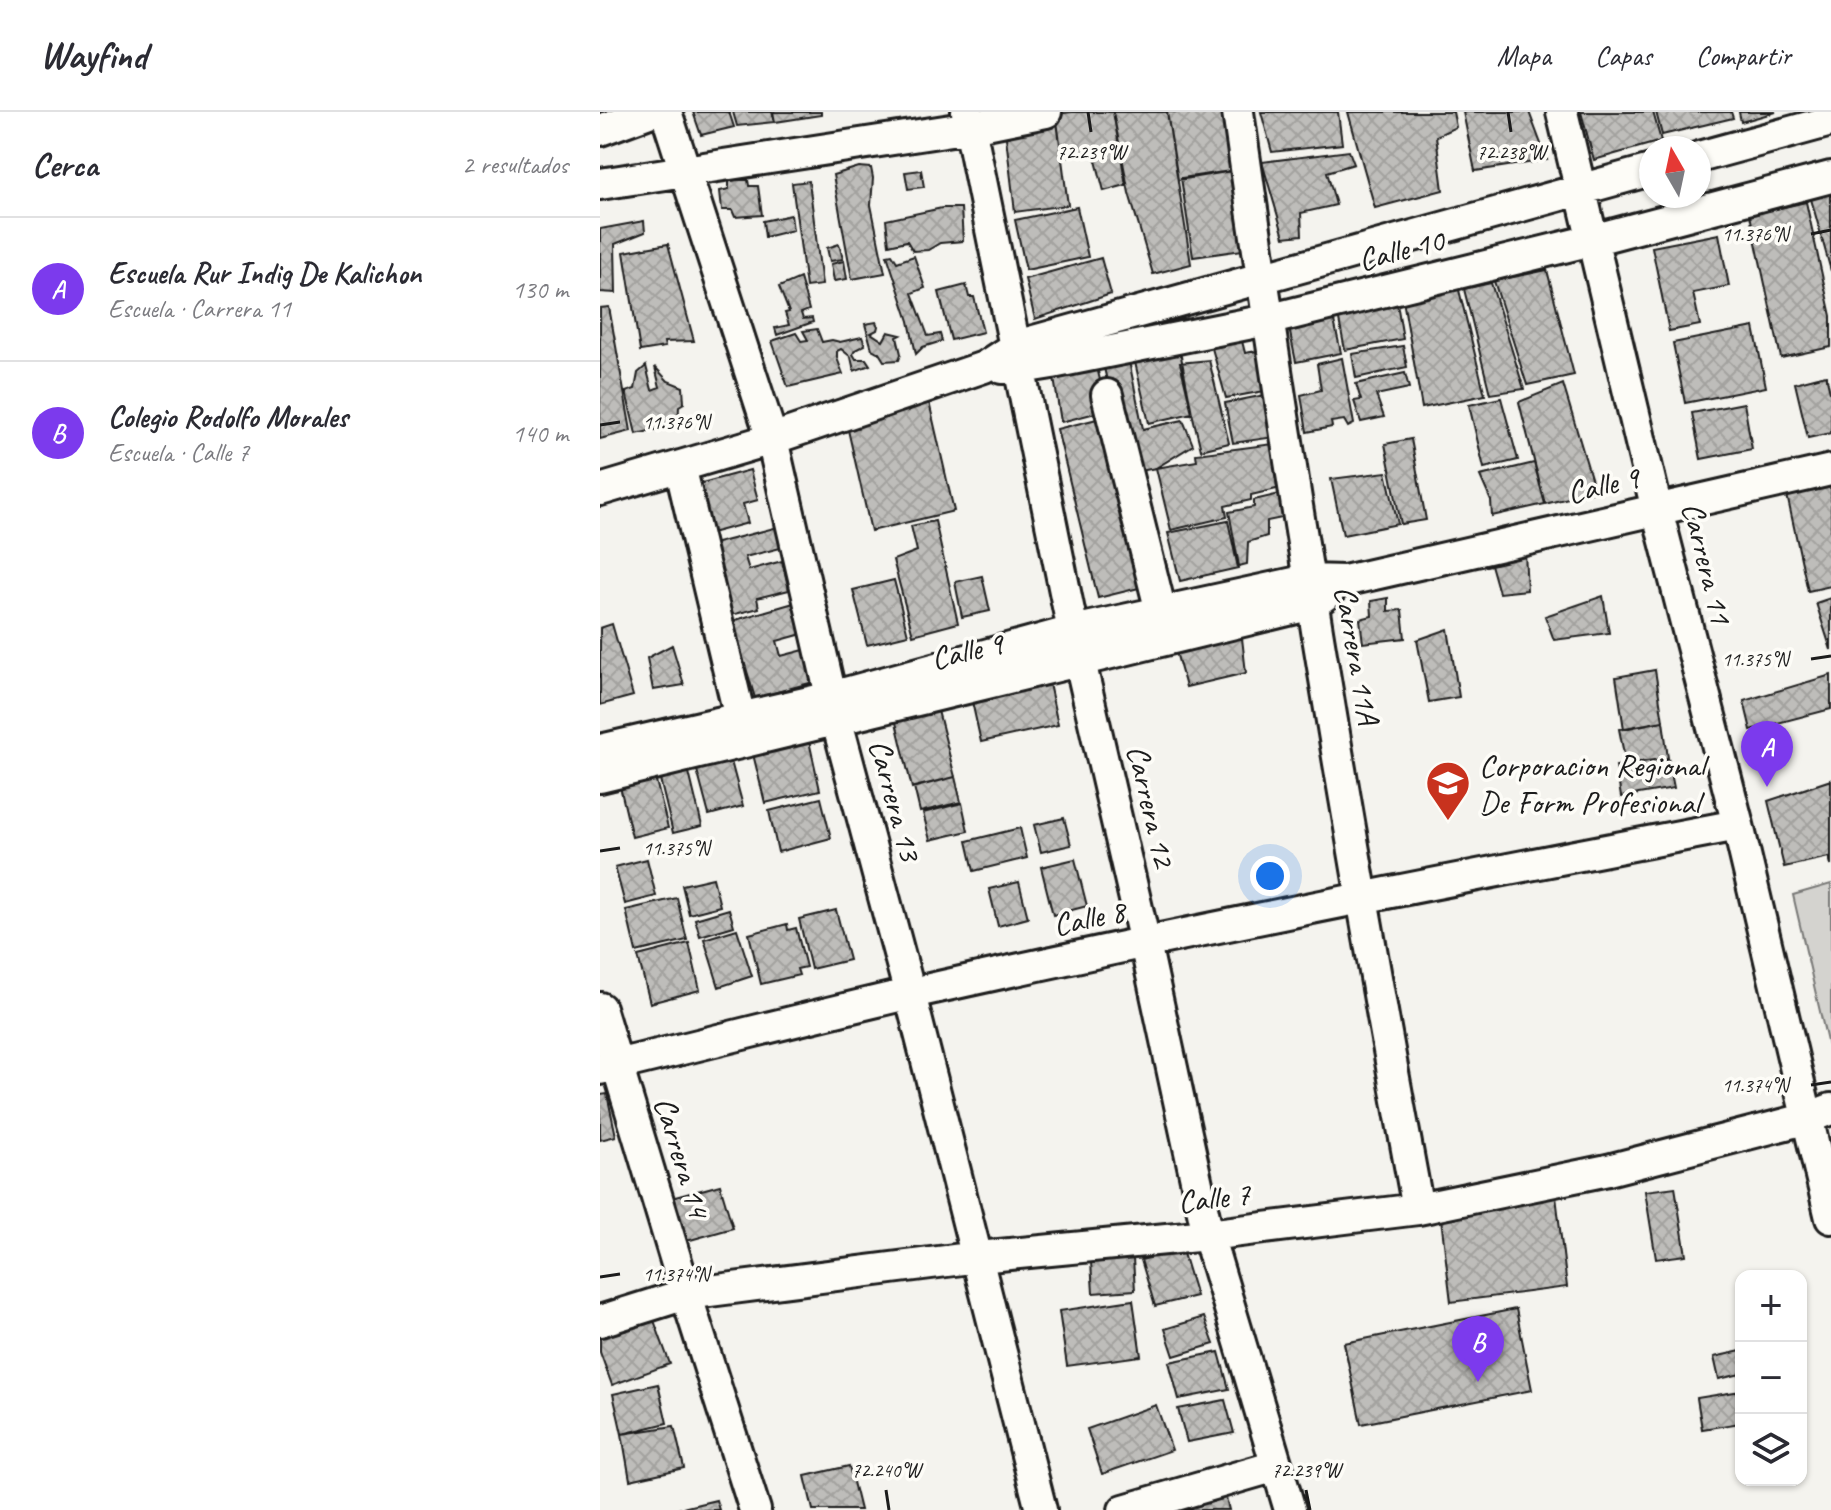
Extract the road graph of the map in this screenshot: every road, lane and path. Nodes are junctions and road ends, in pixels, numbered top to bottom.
1 (649, 112) edge
2 (666, 112) edge
3 (1046, 112) edge
4 (1238, 112) edge
5 (1562, 112) edge
6 (969, 120) edge
7 (1831, 121) edge
8 (600, 130) edge
9 (1711, 154) edge
10 (685, 170) junction
11 (1639, 173) edge
12 (1831, 177) edge
13 (600, 184) edge
14 (1581, 189) junction
15 (1592, 240) junction
16 (1262, 279) junction
17 (1267, 320) junction
18 (1019, 357) junction
19 (1107, 395) dead end
20 (772, 439) junction
21 (680, 466) junction
22 (1831, 470) edge
23 (600, 490) edge
24 (1657, 510) junction
25 (1310, 592) junction
26 (1161, 612) junction
27 (1073, 631) junction
28 (1081, 661) junction
29 (834, 708) junction
30 (740, 718) junction
31 (600, 750) edge
32 (600, 777) edge
33 (1738, 825) junction
34 (1360, 897) junction
35 (1145, 943) junction
36 (910, 994) junction
37 (600, 1008) edge
38 (608, 1067) edge
39 (1818, 1114) edge
40 (1418, 1209) junction
41 (1831, 1218) edge
42 (1208, 1235) junction
43 (978, 1257) junction
44 (686, 1294) junction
45 (600, 1321) edge
46 (1276, 1466) junction
47 (755, 1510) edge
48 (1041, 1510) edge
49 (1124, 1510) edge
50 (1290, 1510) edge

1 - 8 street
2 - 10 street, Carrera 13
3 - 6 street
4 - 16 street, Carrera 11A
5 - 14 street, Carrera 11
6 - 10 street
6 - 18 street, Carrera 12
7 - 9 street
10 - 13 street
10 - 20 street, Carrera 13
11 - 14 street
12 - 15 street, Calle 10
14 - 15 street, Carrera 11
14 - 16 street
15 - 17 street, Calle 10
15 - 24 street, Carrera 11
16 - 17 street, Carrera 11A
16 - 18 street
17 - 18 street, Calle 10
17 - 25 street, Carrera 11A
18 - 20 street, Calle 10
18 - 27 street, Carrera 12
19 - 26 street
20 - 21 street, Calle 10
20 - 29 street, Carrera 13
21 - 23 street, Calle 10
21 - 30 street
22 - 24 street, Calle 9
24 - 25 street, Calle 9
24 - 33 street, Carrera 11
25 - 26 street, Calle 9
25 - 28 street, Calle 9
25 - 34 street, Carrera 11A
26 - 27 street, Calle 9
27 - 28 street, Carrera 12
27 - 29 street, Calle 9
28 - 29 street, Calle 9
28 - 35 street, Carrera 12
29 - 30 street, Calle 9
29 - 32 street, Calle 9
29 - 36 street, Carrera 13
30 - 31 street, Calle 9
33 - 34 street, Calle 8
33 - 39 street, Carrera 11
34 - 35 street, Calle 8
34 - 40 street, Carrera 11A
35 - 36 street, Calle 8
35 - 42 street, Carrera 12
36 - 38 street, Calle 8
36 - 43 street, Carrera 13
37 - 38 street, Carrera 14
38 - 44 street, Carrera 14
39 - 40 street, Calle 7
39 - 41 street, Carrera 11
40 - 42 street, Calle 7
42 - 43 street, Calle 7
42 - 46 street, Carrera 12
43 - 44 street, Calle 7
43 - 48 street, Carrera 13
44 - 45 street, Calle 7
44 - 47 street, Carrera 14
46 - 49 street
46 - 50 street, Carrera 12

